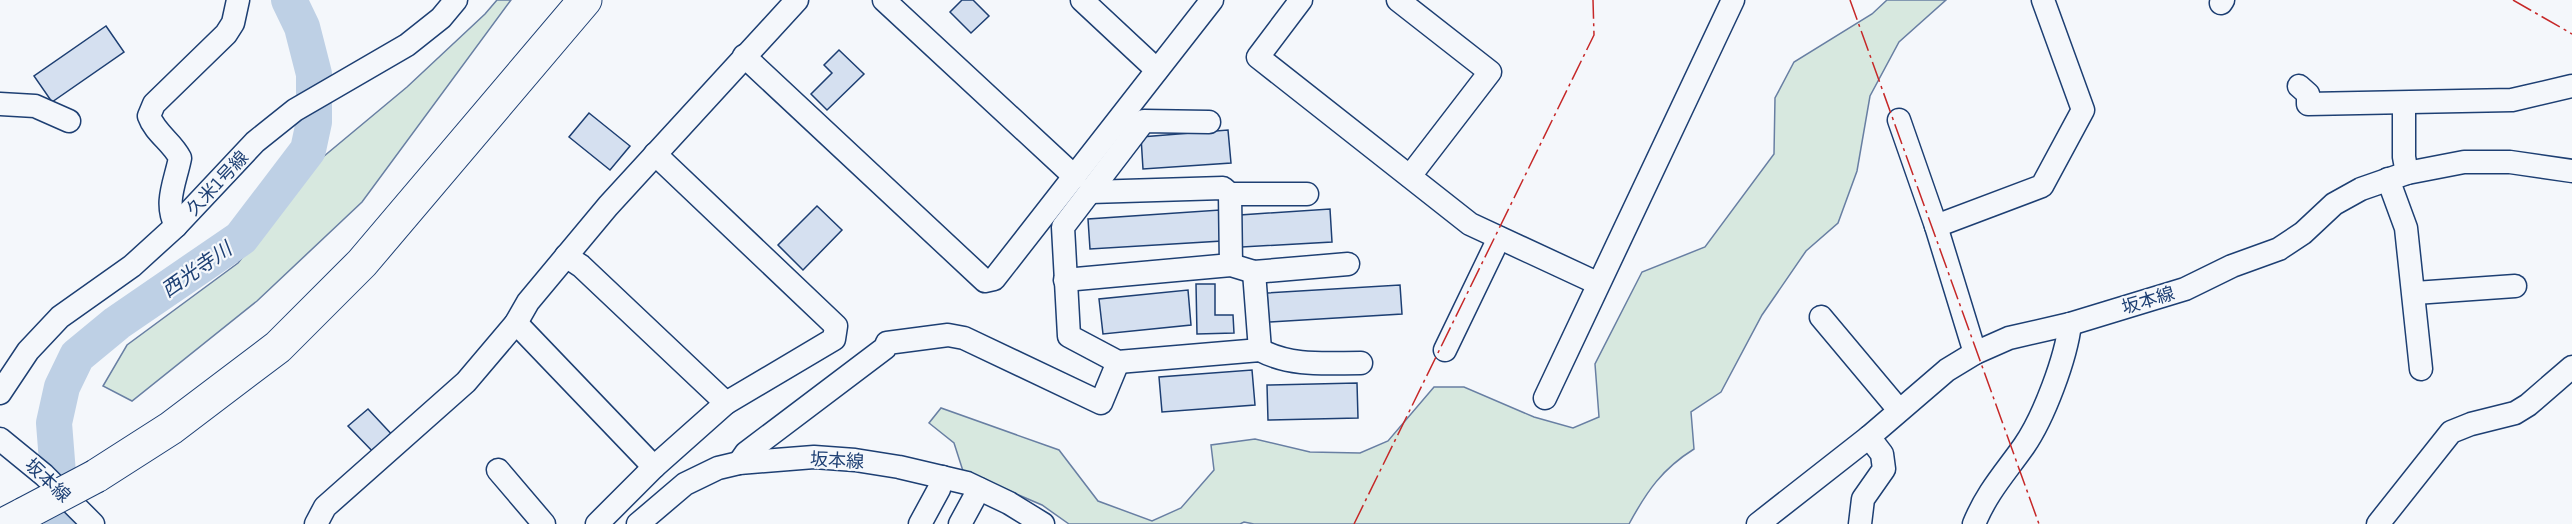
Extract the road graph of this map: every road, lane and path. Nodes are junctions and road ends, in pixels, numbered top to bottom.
1 (238, 0) edge
2 (456, 0) edge
3 (559, 0) edge
4 (585, 0) edge
5 (797, 0) edge
6 (884, 0) edge
7 (1082, 0) edge
8 (1212, 0) edge
9 (1301, 0) edge
10 (1398, 0) edge
11 (1732, 0) edge
12 (2043, 0) edge
13 (744, 56) junction
14 (1157, 70) junction
15 (2299, 86) dead end
16 (2572, 86) edge
17 (2404, 103) junction
18 (0, 104) edge
19 (1899, 120) dead end
20 (69, 121) dead end
21 (1209, 122) dead end
22 (655, 154) junction
23 (2572, 171) edge
24 (1410, 176) junction
25 (2397, 176) junction
26 (1082, 185) junction
27 (1230, 194) junction
28 (1307, 194) dead end
29 (176, 226) junction
30 (1936, 226) junction
31 (1499, 238) junction
32 (566, 256) junction
33 (1348, 264) dead end
34 (1231, 265) junction
35 (1254, 272) junction
36 (1065, 280) junction
37 (1597, 284) junction
38 (2515, 286) dead end
39 (2415, 293) junction
40 (1821, 317) dead end
41 (516, 323) junction
42 (2070, 324) junction
43 (1260, 350) junction
44 (1446, 350) dead end
45 (1975, 353) junction
46 (1118, 362) junction
47 (1361, 363) dead end
48 (2572, 367) edge
49 (2421, 369) dead end
50 (0, 393) edge
51 (1545, 398) dead end
52 (726, 403) junction
53 (1899, 410) junction
54 (1869, 437) junction
55 (0, 438) edge
56 (739, 463) junction
57 (90, 467) junction
58 (654, 467) junction
59 (498, 471) dead end
60 (942, 477) junction
61 (979, 489) junction
62 (11, 508) edge
63 (86, 517) edge
64 (316, 524) edge
65 (544, 524) edge
66 (597, 524) edge
67 (638, 524) edge
68 (920, 524) edge
69 (960, 524) edge
70 (1043, 524) edge
71 (1758, 524) edge
72 (1860, 524) edge
73 (1974, 524) edge
74 (2378, 524) edge

1 - 29 street
2 - 29 street, 久米1号線
3 - 57 highway
4 - 57 highway
5 - 13 street
6 - 26 street
7 - 14 street
8 - 14 street
9 - 24 street
10 - 24 street
11 - 37 street
12 - 30 street
13 - 22 street
13 - 26 street
14 - 26 street
15 - 17 street
16 - 17 street
17 - 25 street
18 - 20 street
19 - 30 street
21 - 26 street
22 - 32 street
22 - 52 street
23 - 25 street, 坂本線
24 - 31 street
25 - 39 street
25 - 42 street, 坂本線
26 - 27 street
26 - 36 street
27 - 28 street
27 - 34 street
29 - 50 street, 久米1号線
30 - 45 street
31 - 37 street
31 - 44 street
32 - 41 street
32 - 52 street
33 - 35 street
34 - 35 street
34 - 36 street
35 - 43 street
36 - 46 street
37 - 51 street
38 - 39 street
39 - 49 street
40 - 53 street
41 - 58 street
41 - 64 street
42 - 45 street, 坂本線
42 - 73 street
43 - 46 street
43 - 47 street
45 - 53 street, 坂本線
46 - 56 street
48 - 74 street
52 - 58 street
53 - 54 street, 坂本線
54 - 71 street, 坂本線
54 - 72 street
55 - 63 street, 坂本線
56 - 60 street, 坂本線
56 - 67 street, 坂本線
57 - 62 highway, bridge
58 - 66 street
59 - 65 street
60 - 61 street, 坂本線
60 - 68 street
61 - 69 street
61 - 70 street, 坂本線

